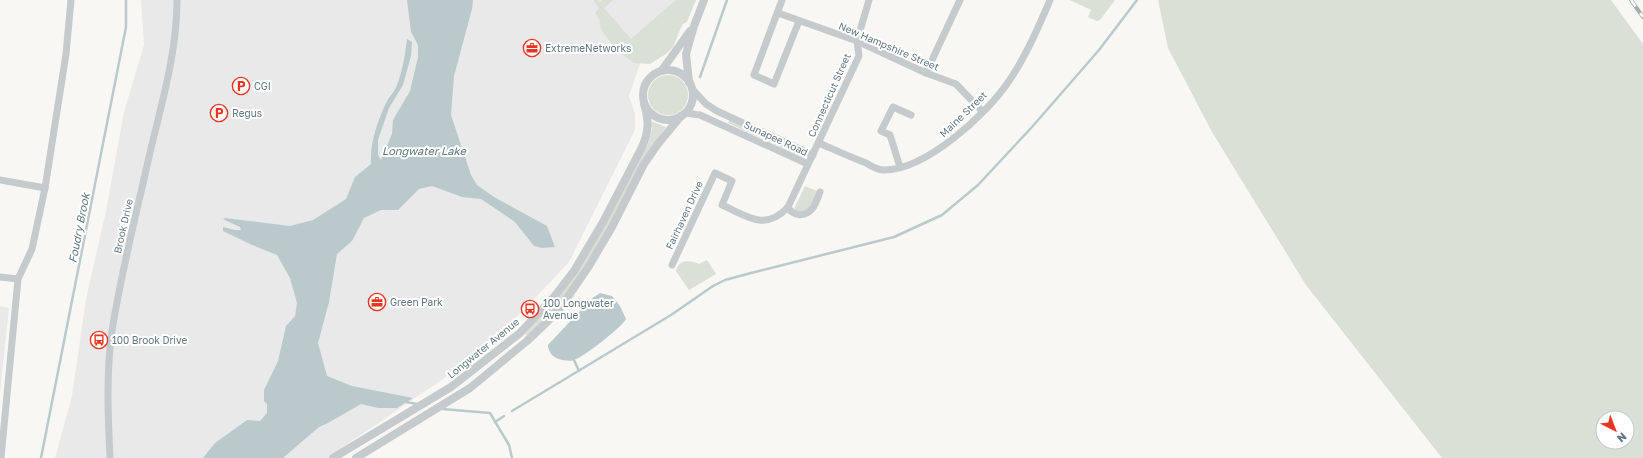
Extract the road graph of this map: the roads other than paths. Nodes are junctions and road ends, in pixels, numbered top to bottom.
1 (71, 0) edge
2 (177, 0) edge
3 (704, 0) edge
4 (782, 0) edge
5 (869, 0) edge
6 (960, 0) edge
7 (1050, 0) edge
8 (778, 13) junction
9 (799, 21) junction
10 (694, 26) junction
11 (857, 41) junction
12 (662, 70) junction
13 (926, 73) junction
14 (691, 86) junction
15 (644, 104) junction
16 (982, 111) junction
17 (683, 114) junction
18 (911, 115) dead end
19 (819, 143) junction
20 (813, 155) junction
21 (808, 164) junction
22 (900, 166) junction
23 (0, 180) edge
24 (45, 188) junction
25 (820, 192) dead end
26 (788, 207) junction
27 (672, 265) dead end
28 (0, 277) edge
29 (18, 279) junction
30 (1, 458) edge
31 (110, 458) edge
32 (333, 458) edge
33 (356, 458) edge

1 - 24 street
2 - 31 street, Brook Drive
3 - 10 street
4 - 8 street
5 - 11 street, Connecticut Street
6 - 13 street
7 - 16 street, Maine Street
8 - 9 street, New Hampshire Street
8 - 9 street
9 - 11 street, New Hampshire Street
10 - 12 street
10 - 14 street
11 - 13 street, New Hampshire Street
11 - 19 street, Connecticut Street
12 - 14 street
12 - 15 street
13 - 16 street, New Hampshire Street
14 - 17 street
14 - 20 street, Sunapee Road
15 - 17 street
15 - 32 street, Longwater Avenue
16 - 22 street, Maine Street
17 - 21 street, Sunapee Road
17 - 33 street
18 - 22 street
19 - 20 street, Connecticut Street
19 - 22 street, Maine Street
20 - 21 street, Sunapee Road
21 - 26 street, Fairhaven Drive
23 - 24 street
24 - 29 street
25 - 26 street
26 - 27 street, Fairhaven Drive
28 - 29 street
29 - 30 street

